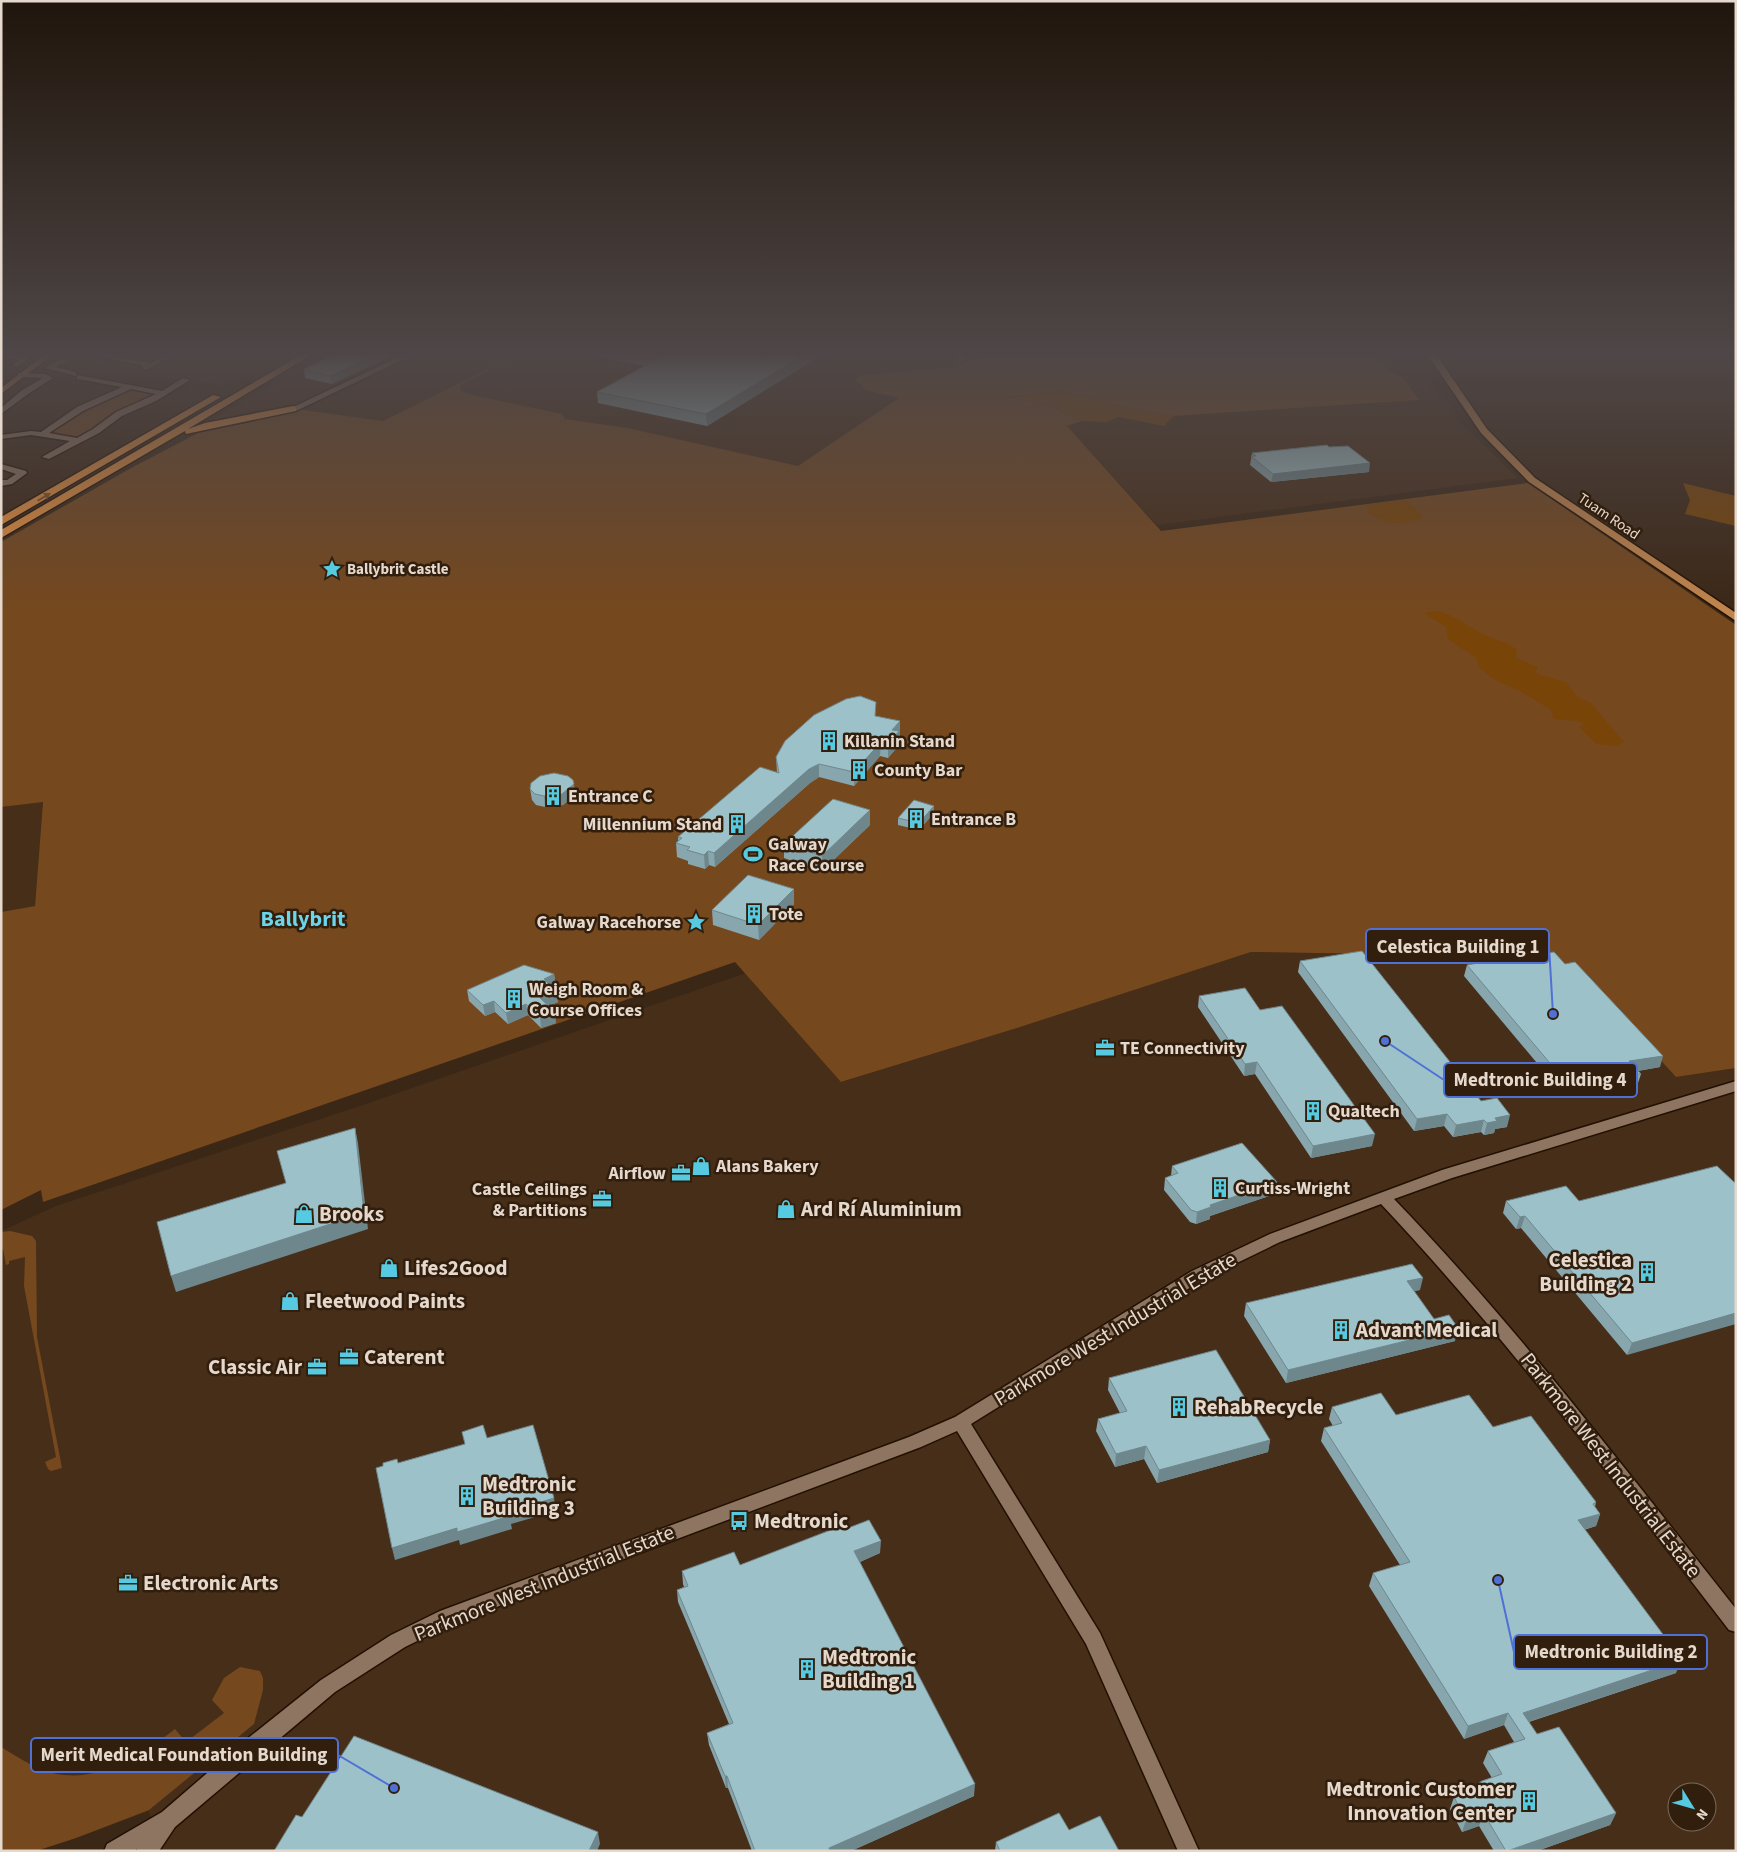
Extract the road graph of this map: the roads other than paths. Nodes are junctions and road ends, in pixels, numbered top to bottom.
1 (68, 438) edge
2 (80, 438) edge
3 (144, 438) edge
4 (166, 438) edge
5 (177, 438) edge
6 (1491, 438) edge
7 (77, 440) junction
8 (46, 457) dead end
9 (1, 466) edge
10 (116, 468) junction
11 (1, 483) edge
12 (1, 522) edge
13 (1, 535) edge
14 (1736, 618) edge
15 (1736, 1086) edge
16 (1384, 1197) junction
17 (961, 1422) junction
18 (1736, 1624) edge
19 (169, 1819) junction
20 (114, 1851) edge
21 (147, 1851) edge
22 (1189, 1851) edge

1 - 7 street
2 - 7 street
12 -> 3 highway
4 - 10 highway
5 - 10 highway
6 - 14 main road, Tuam Road
7 - 8 street
9 - 11 street
10 - 13 highway
15 - 16 street, Parkmore West Industrial Estate
16 - 17 street, Parkmore West Industrial Estate
16 - 18 street, Parkmore West Industrial Estate
17 - 19 street, Parkmore West Industrial Estate
17 - 22 street
19 - 20 street, Parkmore West Industrial Estate
19 - 21 street, Parkmore West Industrial Estate

